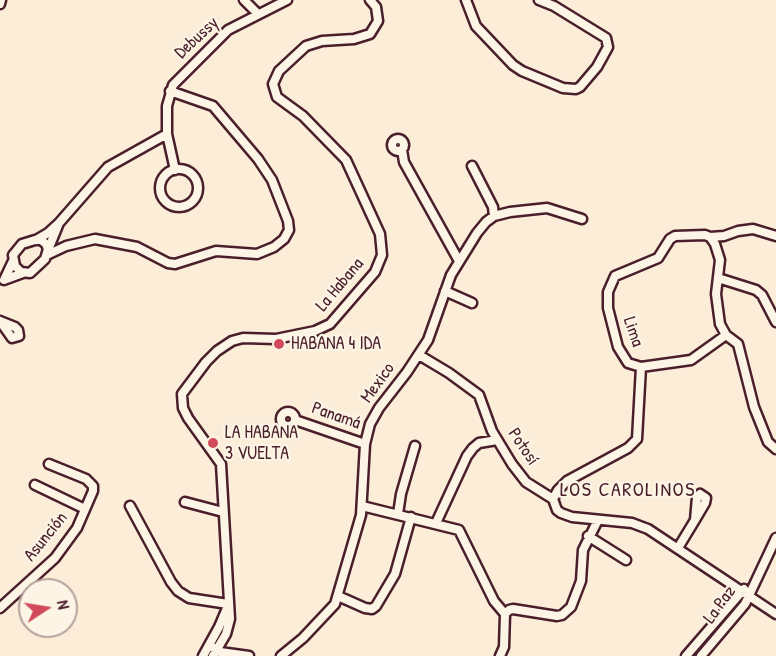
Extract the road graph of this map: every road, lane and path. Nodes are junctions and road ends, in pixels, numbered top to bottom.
1 (244, 0) edge
2 (286, 0) edge
3 (370, 0) edge
4 (466, 0) edge
5 (539, 0) edge
6 (258, 14) junction
7 (170, 91) junction
8 (167, 134) junction
9 (402, 150) dead end
10 (472, 166) dead end
11 (175, 170) junction
12 (494, 216) junction
13 (582, 219) dead end
14 (59, 223) junction
15 (52, 236) junction
16 (776, 236) edge
17 (710, 237) junction
18 (35, 240) junction
19 (66, 246) junction
20 (47, 253) junction
21 (13, 261) junction
22 (459, 261) junction
23 (23, 273) junction
24 (718, 278) junction
25 (2, 281) edge
26 (445, 291) junction
27 (472, 303) dead end
28 (776, 322) edge
29 (726, 335) junction
30 (418, 355) junction
31 (641, 367) junction
32 (295, 420) dead end
33 (497, 440) junction
34 (365, 444) junction
35 (415, 446) dead end
36 (776, 449) edge
37 (49, 464) dead end
38 (35, 485) dead end
39 (553, 499) junction
40 (185, 502) dead end
41 (362, 506) junction
42 (130, 507) dead end
43 (85, 509) junction
44 (223, 512) junction
45 (398, 514) junction
46 (411, 517) junction
47 (598, 520) junction
48 (695, 520) dead end
49 (436, 523) junction
50 (588, 536) junction
51 (776, 538) edge
52 (678, 548) junction
53 (626, 560) dead end
54 (745, 594) junction
55 (338, 596) junction
56 (228, 604) junction
57 (0, 608) edge
58 (506, 614) junction
59 (776, 614) edge
60 (213, 650) edge
61 (202, 656) edge
62 (249, 656) edge
63 (281, 656) edge
64 (500, 656) edge
65 (686, 656) edge
66 (701, 656) edge

1 - 6 street
2 - 6 street, Debussy
3 - 44 street, La Habana
4 - 5 street
6 - 7 street, Debussy
7 - 8 street
7 - 19 street
8 - 11 street
8 - 14 street
9 - 22 street
10 - 12 street
11 - 11 street
12 - 13 street
12 - 22 street, Mexico
14 - 15 street
14 - 18 street
15 - 19 street
15 - 20 street
16 - 17 street
17 - 24 street
17 - 31 street, Lima
18 - 20 street
18 - 21 street
19 - 20 street
20 - 23 street
21 - 23 street
21 - 25 street
22 - 26 street, Mexico
23 - 25 street
24 - 28 street
24 - 29 street
26 - 27 street
26 - 30 street, Mexico
29 - 31 street
29 - 36 street
30 - 33 street, Potosí
30 - 34 street, Mexico
31 - 39 street, Lima
32 - 34 street, Panamá
33 - 39 street, Potosí
33 - 49 street
34 - 41 street, Mexico
35 - 45 street
37 - 43 street, Asunción
38 - 43 street
39 - 47 street, Potosí
40 - 44 street
41 - 45 street
41 - 55 street, Mexico
42 - 56 street
43 - 57 street, Asunción
44 - 56 street, La Habana
45 - 46 street
46 - 49 street
46 - 55 street
47 - 50 street
47 - 52 street, Potosí
48 - 52 street
49 - 58 street
50 - 53 street
50 - 58 street
51 - 54 street, La Paz
52 - 54 street, Potosí
54 - 59 street, Potosí
54 - 65 street
54 - 66 street, La Paz
55 - 63 street, Mexico
56 - 60 street, La Habana
58 - 64 street
60 - 61 street, La Habana
60 - 62 street

